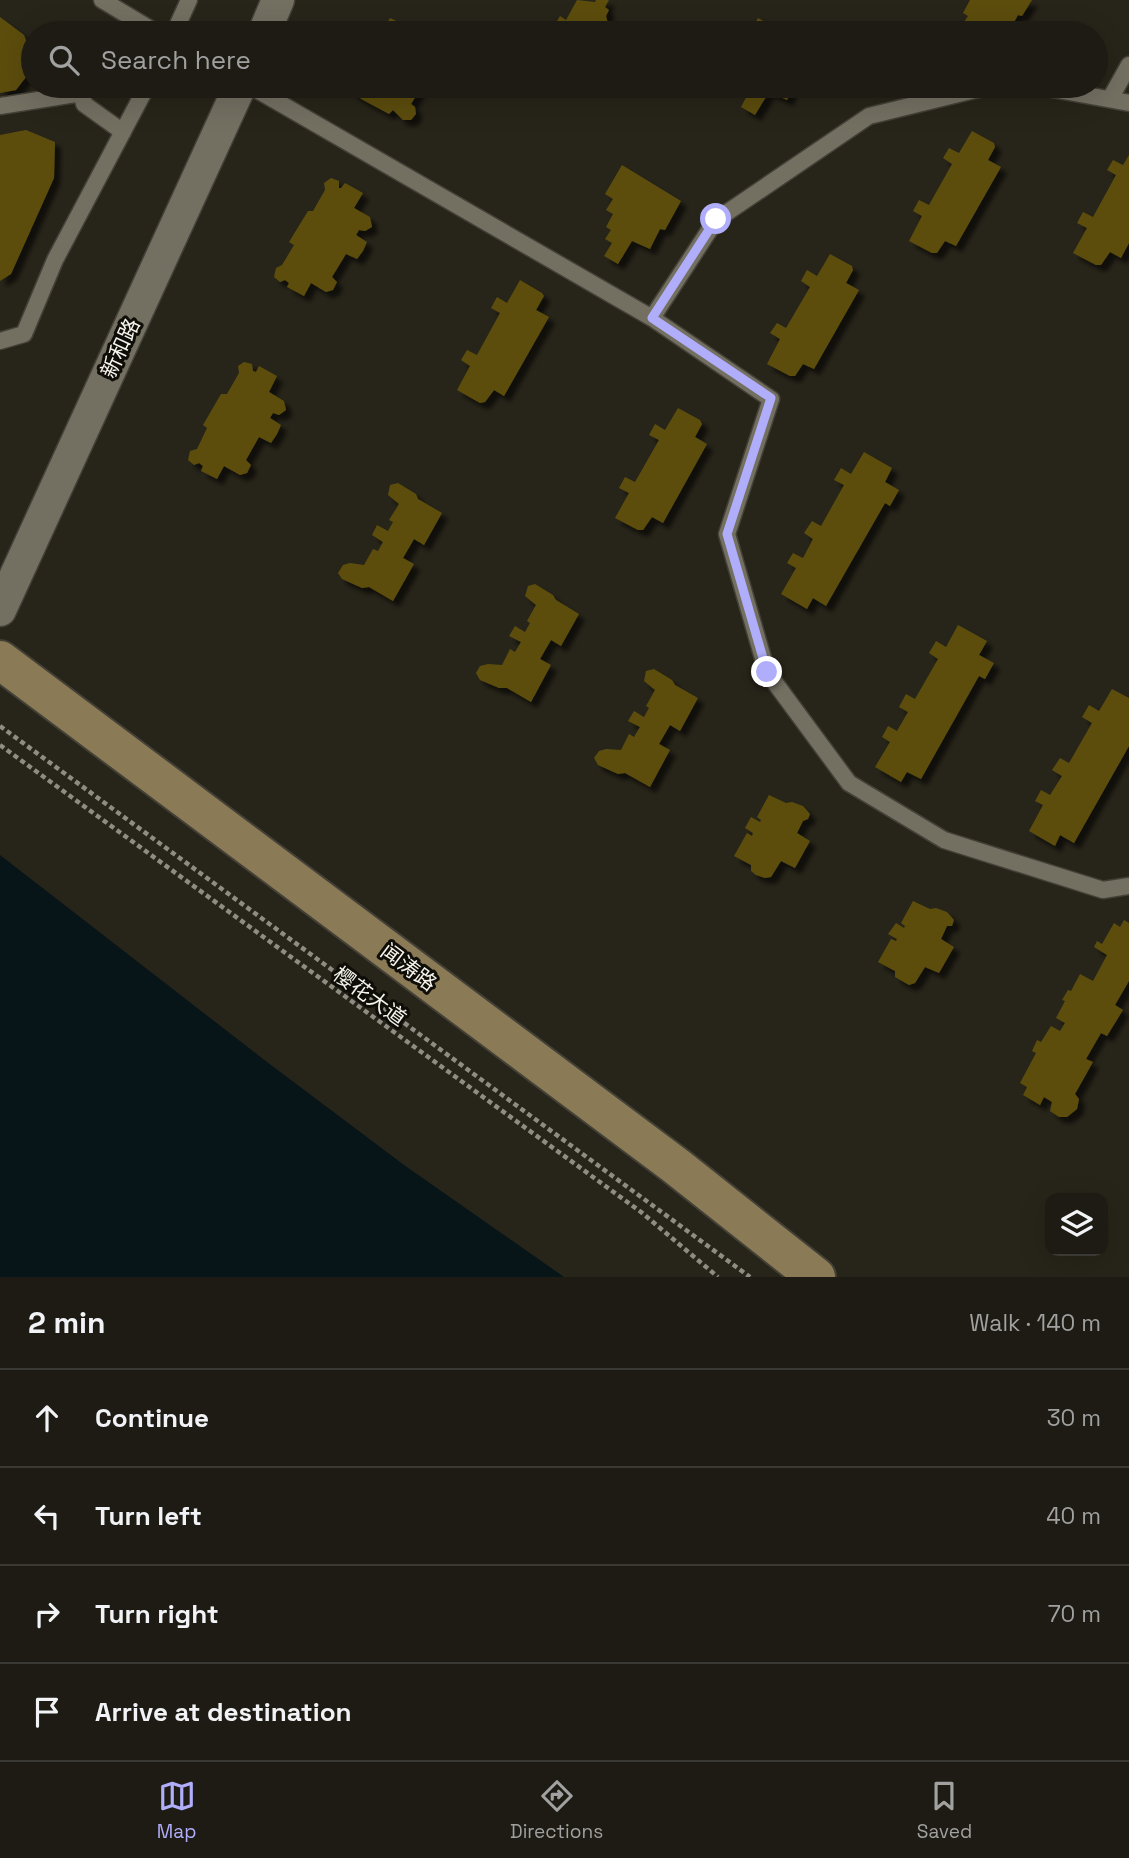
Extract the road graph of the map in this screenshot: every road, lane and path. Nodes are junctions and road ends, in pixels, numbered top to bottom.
1 (102, 0) edge
2 (189, 0) edge
3 (278, 0) edge
4 (136, 21) edge
5 (179, 21) edge
6 (269, 21) edge
7 (1129, 65) edge
8 (40, 98) edge
9 (83, 98) edge
10 (141, 98) edge
11 (235, 98) edge
12 (271, 98) edge
13 (942, 98) edge
14 (1104, 98) edge
15 (1110, 99) junction
16 (1129, 103) edge
17 (0, 106) edge
18 (123, 132) junction
19 (652, 318) junction
20 (0, 341) edge
21 (0, 610) edge
22 (0, 660) edge
23 (0, 726) edge
24 (0, 745) edge
25 (1129, 886) edge
26 (718, 1277) edge
27 (750, 1277) edge
28 (816, 1277) edge

1 - 4 lane
2 - 5 lane
3 - 6 street
7 - 15 lane
8 - 17 lane
9 - 18 lane
10 - 18 lane
11 - 21 street, 新和路
12 - 19 lane
13 - 19 lane
14 - 15 lane
15 - 16 lane
18 - 20 lane
19 - 25 lane
22 - 28 main road, 闻涛路
23 - 27 path
24 - 26 path, 樱花大道

